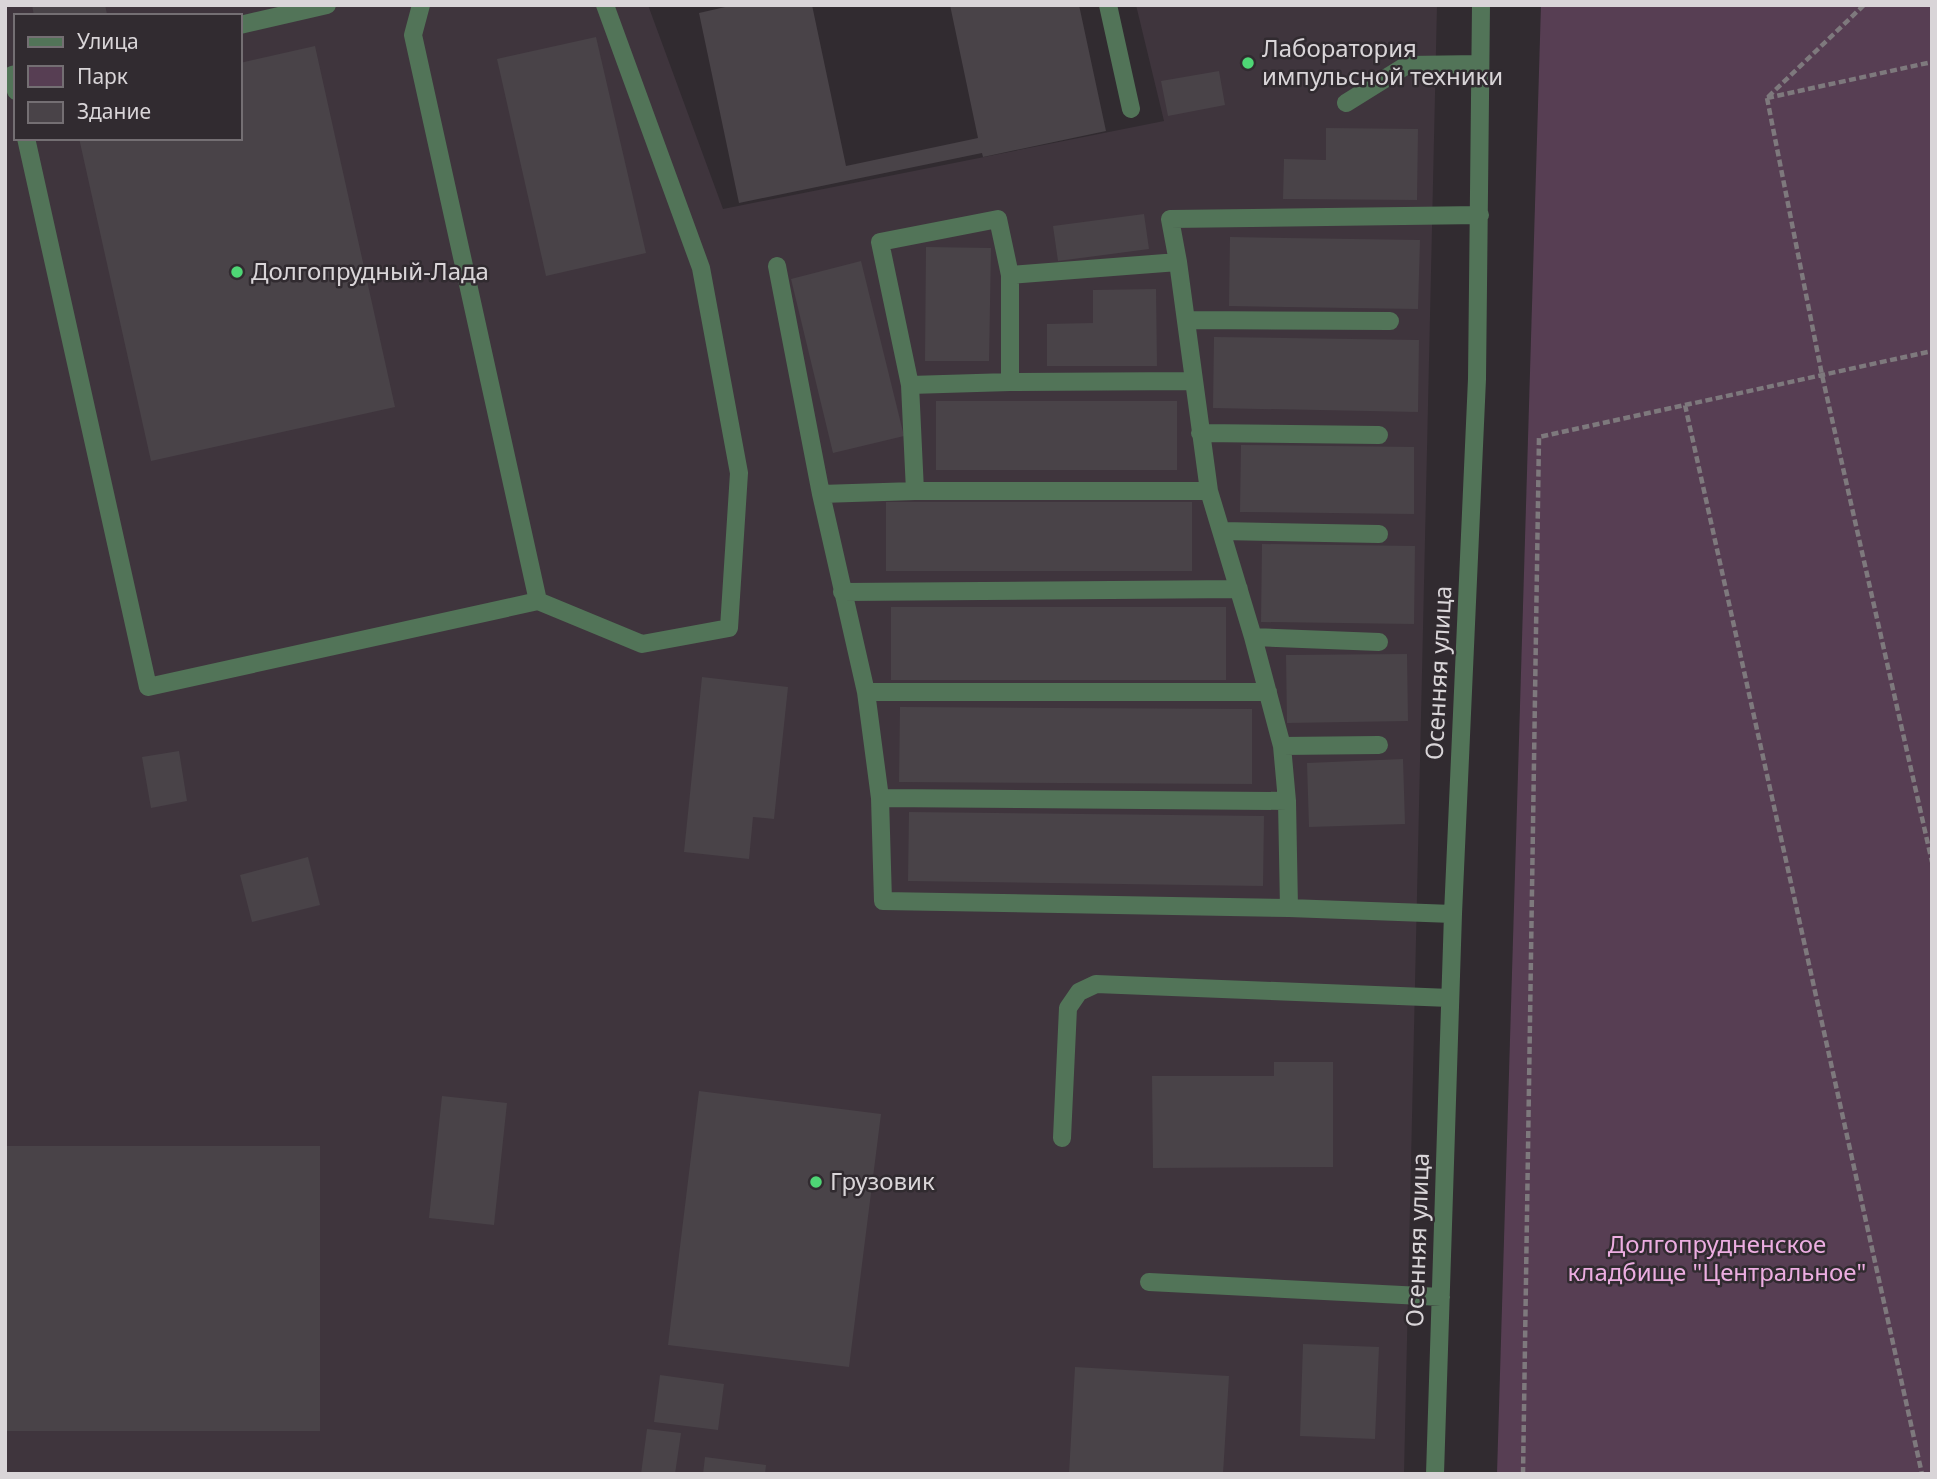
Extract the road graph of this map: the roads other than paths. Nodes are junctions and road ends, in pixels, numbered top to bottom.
1 (327, 5) edge
2 (421, 5) edge
3 (605, 5) edge
4 (1108, 5) edge
5 (1481, 5) edge
6 (242, 25) edge
7 (1480, 64) junction
8 (1346, 103) dead end
9 (1131, 109) dead end
10 (26, 140) edge
11 (1480, 215) junction
12 (1178, 262) junction
13 (777, 266) dead end
14 (1010, 275) junction
15 (1186, 320) junction
16 (1390, 321) dead end
17 (1194, 381) junction
18 (1010, 382) junction
19 (910, 385) junction
20 (1200, 433) junction
21 (1380, 435) dead end
22 (915, 491) junction
23 (1209, 491) junction
24 (821, 494) junction
25 (1222, 531) junction
26 (1380, 534) dead end
27 (1240, 589) junction
28 (842, 592) junction
29 (538, 601) junction
30 (1254, 637) junction
31 (1380, 642) dead end
32 (866, 692) junction
33 (1268, 692) junction
34 (1380, 745) dead end
35 (1282, 746) junction
36 (880, 798) junction
37 (1287, 801) junction
38 (1289, 908) junction
39 (1453, 914) junction
40 (1450, 998) junction
41 (1062, 1138) dead end
42 (1149, 1282) dead end
43 (1441, 1297) junction
44 (1435, 1474) edge

1 - 6 street
2 - 29 street
3 - 29 street
4 - 9 street
5 - 7 street, Осенняя улица
7 - 8 street
7 - 11 street, Осенняя улица
10 - 29 street
11 - 12 street
11 - 39 street, Осенняя улица
12 - 14 street
12 - 15 street
13 - 24 street
14 - 18 street
14 - 19 street
15 - 16 street
15 - 17 street
17 - 18 street
17 - 20 street
18 - 19 street
19 - 22 street
20 - 21 street
20 - 23 street
22 - 23 street
22 - 24 street
23 - 25 street
24 - 28 street
25 - 26 street
25 - 27 street
27 - 28 street
27 - 30 street
28 - 32 street
30 - 31 street
30 - 33 street
32 - 33 street
32 - 36 street
33 - 35 street
34 - 35 street
35 - 37 street
36 - 37 street
36 - 38 street
37 - 38 street
38 - 39 street
39 - 40 street, Осенняя улица
40 - 41 street
40 - 43 street, Осенняя улица
42 - 43 street
43 - 44 street, Осенняя улица

